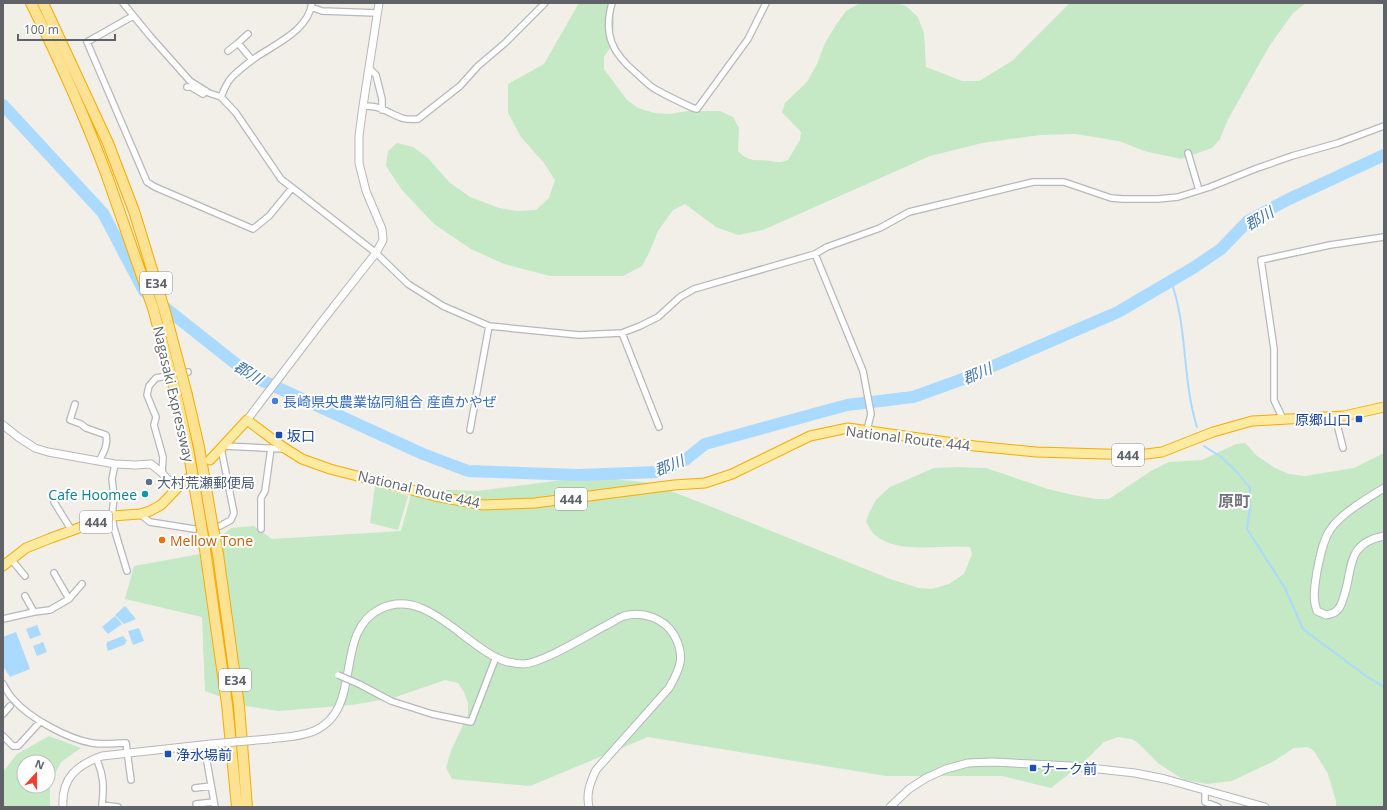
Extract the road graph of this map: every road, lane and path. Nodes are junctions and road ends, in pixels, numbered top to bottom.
1 (31, 3) edge
2 (43, 3) edge
3 (123, 3) edge
4 (379, 3) edge
5 (545, 3) edge
6 (612, 3) edge
7 (766, 3) edge
8 (311, 5) edge
9 (377, 13) junction
10 (133, 16) junction
11 (248, 34) dead end
12 (238, 43) junction
13 (228, 51) dead end
14 (252, 60) junction
15 (369, 68) junction
16 (187, 87) dead end
17 (206, 91) junction
18 (221, 97) junction
19 (363, 106) junction
20 (382, 110) junction
21 (1384, 126) edge
22 (1188, 153) dead end
23 (292, 188) junction
24 (1200, 190) junction
25 (1384, 237) edge
26 (376, 253) junction
27 (815, 254) junction
28 (489, 326) junction
29 (622, 332) junction
30 (188, 372) dead end
31 (75, 404) dead end
32 (1384, 407) edge
33 (1335, 416) junction
34 (1283, 419) junction
35 (247, 420) junction
36 (3, 425) edge
37 (659, 427) dead end
38 (470, 430) dead end
39 (867, 430) junction
40 (222, 447) junction
41 (271, 448) junction
42 (1343, 448) dead end
43 (286, 449) junction
44 (210, 460) dead end
45 (99, 461) junction
46 (115, 464) junction
47 (162, 473) junction
48 (186, 479) dead end
49 (1384, 488) edge
50 (176, 489) junction
51 (54, 502) dead end
52 (140, 514) junction
53 (112, 516) junction
54 (261, 529) dead end
55 (72, 530) junction
56 (1384, 536) edge
57 (11, 559) junction
58 (3, 566) edge
59 (127, 571) dead end
60 (54, 573) dead end
61 (25, 576) dead end
62 (82, 584) dead end
63 (25, 596) dead end
64 (69, 598) junction
65 (34, 612) junction
66 (3, 620) edge
67 (496, 657) junction
68 (338, 675) dead end
69 (3, 684) edge
70 (10, 706) dead end
71 (3, 714) edge
72 (40, 722) junction
73 (3, 736) edge
74 (207, 745) junction
75 (128, 753) junction
76 (96, 758) junction
77 (131, 780) dead end
78 (211, 786) junction
79 (195, 788) dead end
80 (1205, 790) junction
81 (196, 804) dead end
82 (215, 804) edge
83 (63, 807) edge
84 (118, 807) edge
85 (237, 807) edge
86 (248, 807) edge
87 (589, 807) edge
88 (890, 807) edge
89 (1218, 807) edge
90 (1265, 807) edge

1 - 85 highway, Nagasaki Expressway / E34, bridge
2 - 86 highway, Nagasaki Expressway / E34, bridge
3 - 10 street
4 - 9 street
5 - 20 street
6 - 7 street
8 - 9 street
8 - 14 street
9 - 15 street
10 - 17 street
10 - 23 street
11 - 12 street
12 - 13 street
12 - 14 street
14 - 18 street
15 - 19 street
15 - 20 street
16 - 17 street
17 - 18 street
18 - 23 street
19 - 20 street
19 - 26 street
21 - 24 street
22 - 24 street
23 - 26 street
24 - 27 street
25 - 34 street
26 - 28 street
26 - 35 street
27 - 29 street
27 - 39 street
28 - 29 street
28 - 38 street
29 - 37 street
30 - 47 street
31 - 45 street
32 - 33 highway, National Route 444 / 444
33 - 34 highway, National Route 444 / 444
33 - 42 street
34 - 39 highway, National Route 444 / 444
35 - 40 highway
35 - 43 highway, National Route 444 / 444
36 - 45 street
39 - 43 highway, National Route 444 / 444
40 - 41 street
40 - 44 highway
40 - 52 street
41 - 43 street
41 - 54 street
45 - 46 street
46 - 47 street
46 - 53 street
47 - 50 street
48 - 50 highway, 444
49 - 56 street
50 - 52 highway, 444
51 - 55 street
52 - 53 highway, 444
53 - 55 highway, 444
53 - 59 street
55 - 57 highway, 444
57 - 58 highway, 444
57 - 61 street
60 - 64 street
62 - 64 street
63 - 65 street
64 - 65 street
65 - 66 street
67 - 68 street, bridge
67 - 74 street, bridge
67 - 87 street
69 - 72 street
70 - 71 street
72 - 73 street
72 - 75 street
74 - 75 street
74 - 78 street
75 - 76 street
75 - 77 street
76 - 83 street
76 - 84 street
78 - 79 street
78 - 82 street
80 - 88 street
80 - 89 street
80 - 90 street
81 - 82 street

